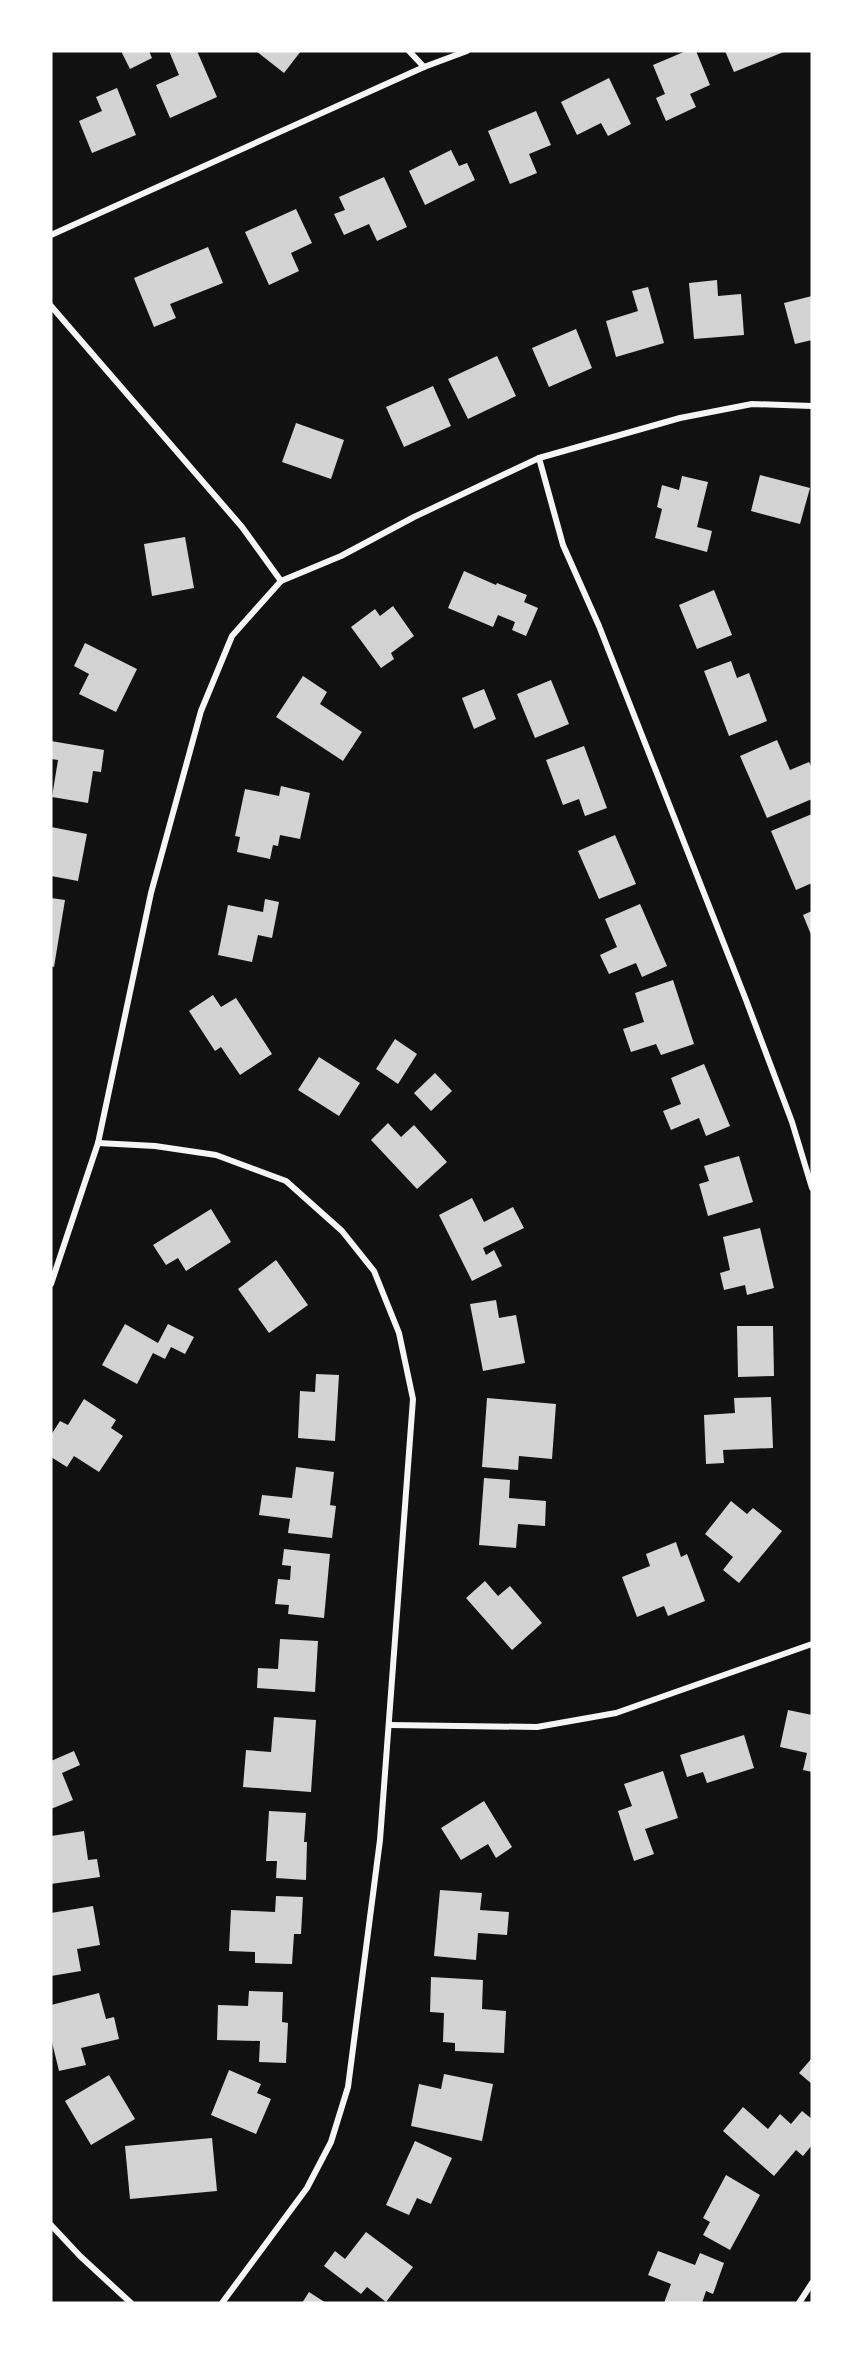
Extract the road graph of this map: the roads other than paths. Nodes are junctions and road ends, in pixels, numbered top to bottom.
1 (409, 51) edge
2 (467, 51) edge
3 (424, 67) junction
4 (51, 235) edge
5 (51, 306) edge
6 (812, 406) edge
7 (539, 458) junction
8 (281, 581) junction
9 (98, 1143) junction
10 (812, 1188) edge
11 (51, 1284) edge
12 (812, 1644) edge
13 (390, 1725) junction
14 (51, 2225) edge
15 (812, 2283) edge
16 (131, 2303) edge
17 (222, 2303) edge
18 (799, 2303) edge

1 - 3 street
2 - 3 street
3 - 4 street
5 - 8 street
6 - 7 street
7 - 8 street
7 - 10 street
8 - 9 street
9 - 11 street
9 - 13 street
12 - 13 street
13 - 17 street
14 - 16 street
15 - 18 street

